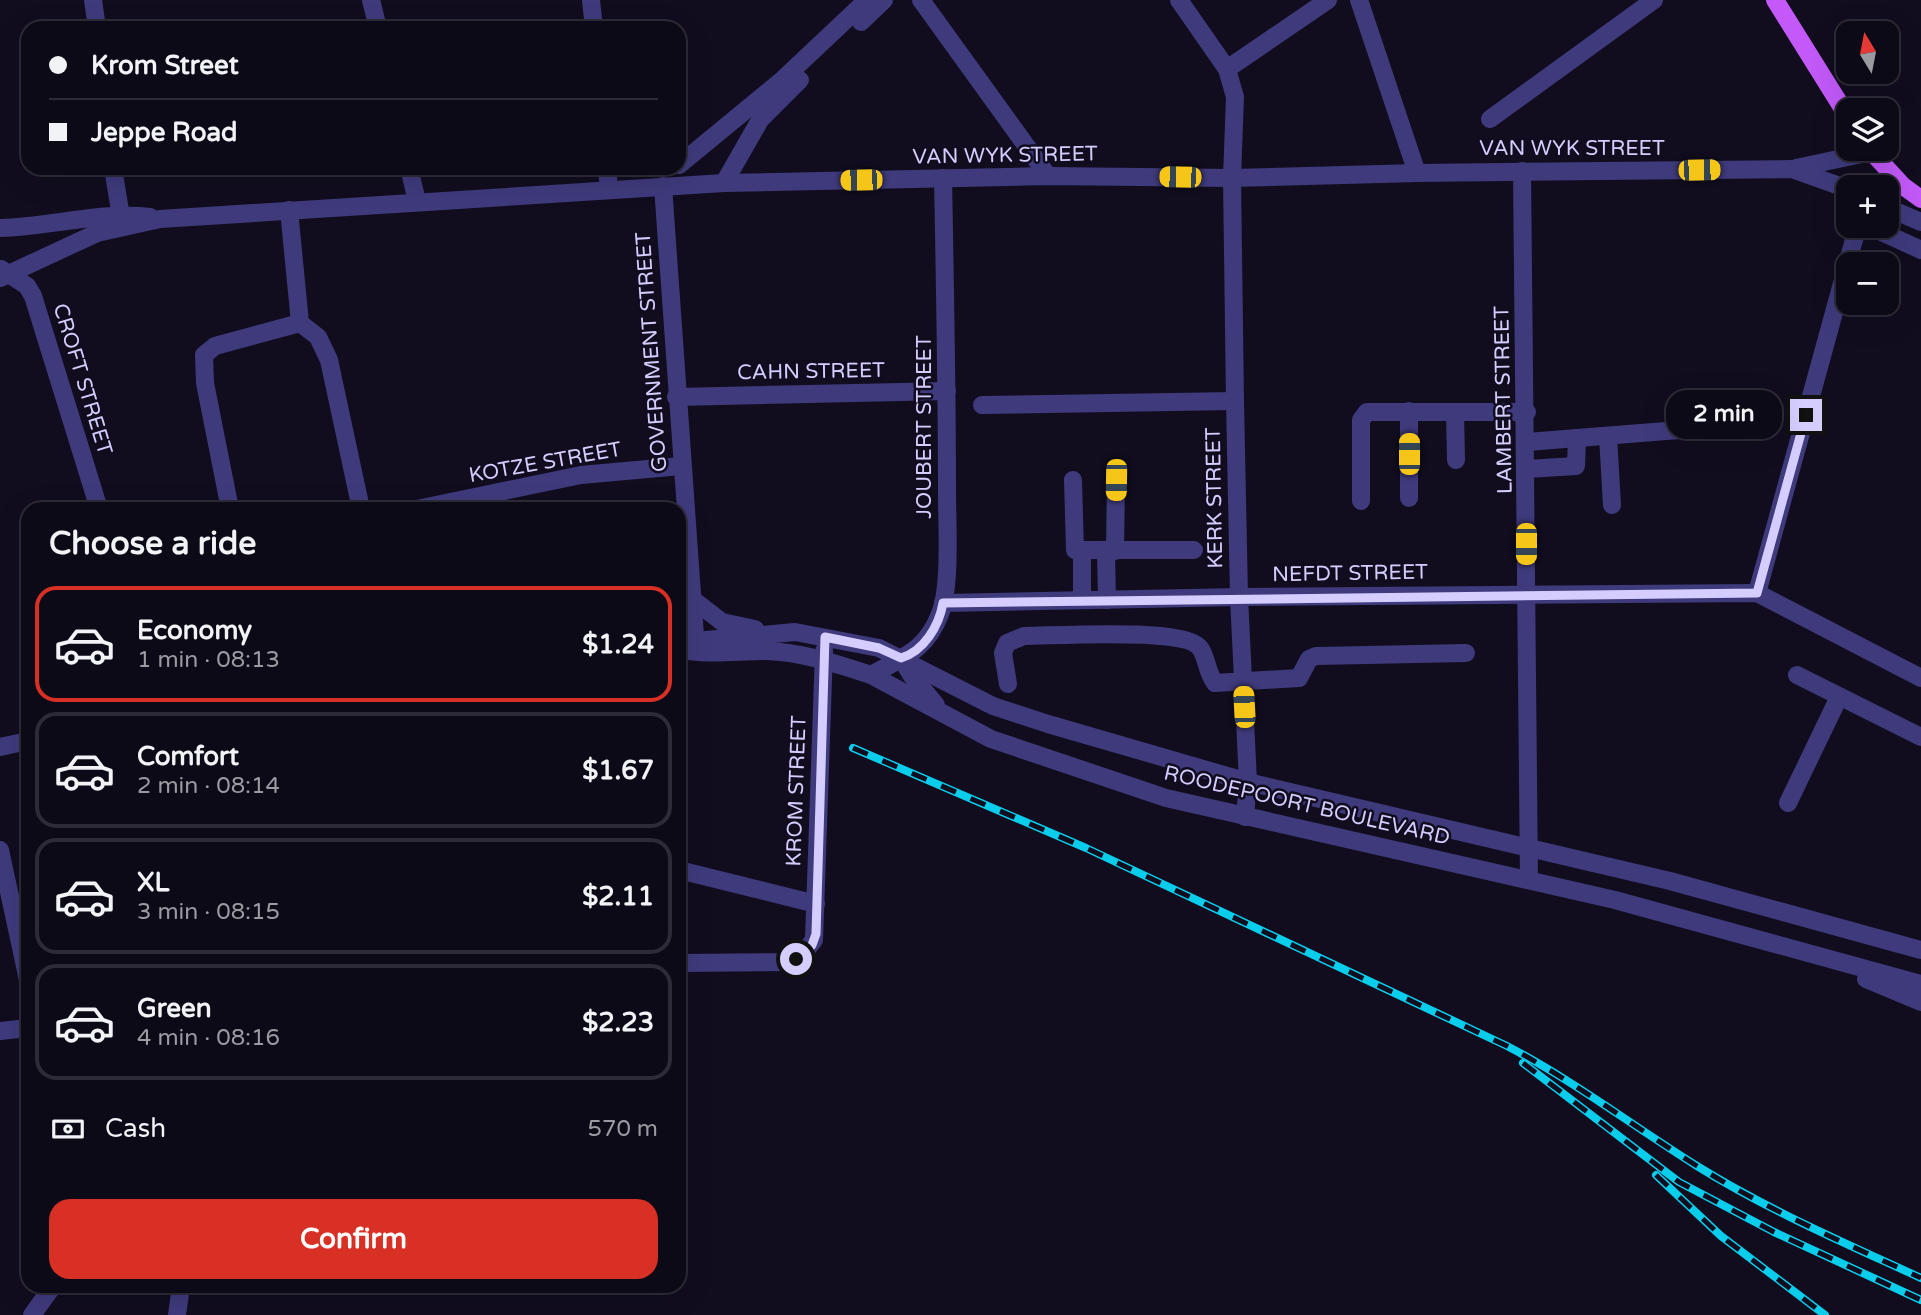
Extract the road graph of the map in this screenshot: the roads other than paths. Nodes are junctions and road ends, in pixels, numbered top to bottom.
1 (93, 0) edge
2 (371, 0) edge
3 (591, 0) edge
4 (867, 0) edge
5 (884, 0) edge
6 (921, 0) edge
7 (1179, 0) edge
8 (1328, 0) edge
9 (1359, 0) edge
10 (1654, 0) edge
11 (1775, 0) edge
12 (96, 21) edge
13 (376, 21) edge
14 (593, 21) edge
15 (1227, 69) junction
16 (1836, 98) edge
17 (1490, 119) dead end
18 (1836, 158) edge
19 (686, 160) edge
20 (1880, 161) edge
21 (1792, 169) junction
22 (1522, 172) junction
23 (1417, 173) junction
24 (114, 175) edge
25 (411, 175) edge
26 (608, 175) edge
27 (669, 175) edge
28 (1048, 176) junction
29 (943, 178) junction
30 (1232, 178) junction
31 (724, 183) junction
32 (1836, 185) edge
33 (658, 186) junction
34 (610, 190) junction
35 (1921, 200) edge
36 (417, 201) junction
37 (289, 210) junction
38 (1899, 213) edge
39 (121, 221) junction
40 (1915, 221) edge
41 (0, 228) edge
42 (1921, 235) edge
43 (1921, 250) edge
44 (3, 274) edge
45 (300, 323) junction
46 (947, 391) junction
47 (676, 397) junction
48 (1235, 401) junction
49 (982, 405) dead end
50 (1409, 411) junction
51 (1455, 412) junction
52 (1527, 412) junction
53 (1755, 424) dead end
54 (1608, 436) junction
55 (1577, 438) junction
56 (1527, 442) junction
57 (1456, 460) dead end
58 (681, 466) junction
59 (1527, 468) junction
60 (1073, 480) dead end
61 (1116, 480) dead end
62 (1409, 498) dead end
63 (1362, 501) dead end
64 (97, 502) edge
65 (228, 502) edge
66 (360, 502) edge
67 (451, 502) edge
68 (684, 502) edge
69 (1612, 505) dead end
70 (686, 532) edge
71 (1194, 550) dead end
72 (1082, 551) junction
73 (1111, 551) junction
74 (1757, 593) junction
75 (1526, 594) junction
76 (1239, 597) junction
77 (691, 598) junction
78 (1082, 600) junction
79 (1107, 600) junction
80 (943, 603) junction
81 (795, 632) junction
82 (825, 637) junction
83 (687, 648) edge
84 (1466, 653) dead end
85 (901, 658) junction
86 (823, 660) junction
87 (871, 675) junction
88 (1797, 675) dead end
89 (1921, 678) edge
90 (1243, 682) junction
91 (1008, 684) dead end
92 (1839, 697) junction
93 (951, 718) junction
94 (1921, 737) edge
95 (21, 742) edge
96 (0, 747) edge
97 (1248, 782) junction
98 (1788, 803) dead end
99 (1245, 817) junction
100 (1529, 847) junction
101 (0, 850) edge
102 (686, 872) edge
103 (1529, 880) junction
104 (816, 904) junction
105 (21, 948) edge
106 (1921, 950) edge
107 (1811, 956) junction
108 (686, 963) edge
109 (1921, 984) edge
110 (1921, 1002) edge
111 (21, 1029) edge
112 (0, 1031) edge
113 (48, 1293) edge
114 (180, 1293) edge
115 (32, 1315) edge
116 (177, 1315) edge

1 - 12 street
2 - 13 street
3 - 14 street
4 - 19 street
5 - 31 street
6 - 28 street
7 - 15 street
8 - 15 street
9 - 23 street
10 - 17 street
11 - 16 main road
15 - 30 street, KERK STREET
18 - 21 street
20 - 35 main road
21 - 22 street, VAN WYK STREET
21 - 32 street, VAN WYK STREET
22 - 23 street, VAN WYK STREET
22 - 52 street, LAMBERT STREET
23 - 30 street, VAN WYK STREET
24 - 39 street
25 - 36 street
26 - 34 street
27 - 33 street
28 - 29 street, VAN WYK STREET
28 - 30 street, VAN WYK STREET
29 - 31 street, VAN WYK STREET
29 - 46 street, JOUBERT STREET
30 - 48 street, KERK STREET
31 - 33 street, VAN WYK STREET
33 - 34 street, VAN WYK STREET
33 - 47 street, GOVERNMENT STREET
34 - 36 street, VAN WYK STREET
36 - 37 street, VAN WYK STREET
37 - 39 street, VAN WYK STREET
37 - 45 street
38 - 40 street
39 - 41 street, VAN WYK STREET
39 - 44 street, VAN WYK STREET
40 - 42 street
43 - 74 street
44 - 64 street, CROFT STREET
45 - 65 street
45 - 66 street
46 - 47 street, CAHN STREET
46 - 80 street, JOUBERT STREET
47 - 58 street, GOVERNMENT STREET
48 - 49 street
48 - 76 street, KERK STREET
50 - 51 street
50 - 62 street
50 - 63 street
51 - 52 street
51 - 57 street
52 - 56 street, LAMBERT STREET
53 - 54 street
54 - 55 street
54 - 69 street
55 - 56 street
55 - 59 street
56 - 59 street, LAMBERT STREET
58 - 67 street, KOTZE STREET
58 - 68 street, GOVERNMENT STREET
59 - 75 street, LAMBERT STREET
60 - 72 street
61 - 73 street
70 - 77 street, GOVERNMENT STREET
71 - 73 street
72 - 73 street
72 - 78 street
73 - 79 street
74 - 75 street, NEFDT STREET
74 - 89 street
75 - 76 street, NEFDT STREET
75 - 100 street, LAMBERT STREET
76 - 79 street, NEFDT STREET
76 - 90 street, KERK STREET
77 - 81 street
77 - 83 street, GOVERNMENT STREET
78 - 79 street, NEFDT STREET
78 - 80 street, NEFDT STREET
80 - 85 street, JOUBERT STREET
81 - 82 street, ROODEPOORT BOULEVARD
81 - 83 street, ROODEPOORT BOULEVARD
82 - 85 street, ROODEPOORT BOULEVARD
82 - 86 street, KROM STREET
83 - 86 street, ROODEPOORT BOULEVARD
84 - 90 street
85 - 87 street, JOUBERT STREET
85 - 93 street
85 - 97 street, ROODEPOORT BOULEVARD
86 - 87 street, ROODEPOORT BOULEVARD
86 - 104 street, KROM STREET
87 - 93 street, ROODEPOORT BOULEVARD
88 - 92 street
90 - 91 street
90 - 97 street, KERK STREET
92 - 94 street
92 - 98 street
93 - 99 street, ROODEPOORT BOULEVARD
95 - 96 street
97 - 99 street, KERK STREET
97 - 100 street, ROODEPOORT BOULEVARD
99 - 103 street, ROODEPOORT BOULEVARD
100 - 103 street, LAMBERT STREET
100 - 106 street, ROODEPOORT BOULEVARD
101 - 105 street
102 - 104 street
103 - 107 street, ROODEPOORT BOULEVARD
104 - 108 street, KROM STREET
107 - 109 street, ROODEPOORT BOULEVARD
107 - 110 street
111 - 112 street
113 - 115 street
114 - 116 street

